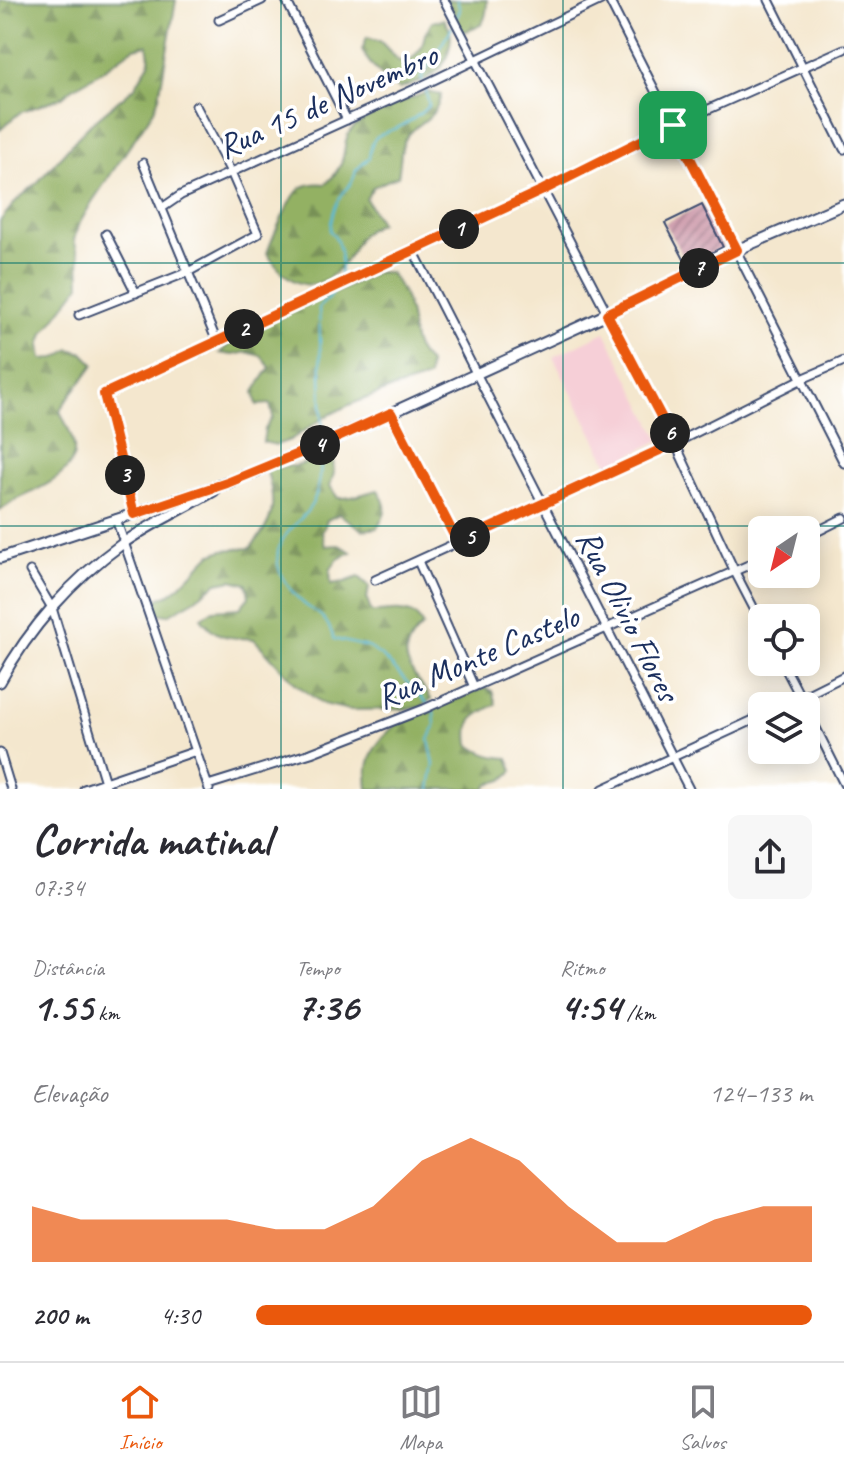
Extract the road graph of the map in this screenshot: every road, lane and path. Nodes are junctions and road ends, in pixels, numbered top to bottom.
1 (262, 0) edge
2 (286, 0) edge
3 (444, 0) edge
4 (601, 0) edge
5 (609, 0) edge
6 (769, 0) edge
7 (219, 20) dead end
8 (844, 49) edge
9 (476, 61) junction
10 (804, 67) junction
11 (196, 106) dead end
12 (347, 120) junction
13 (673, 125) junction
14 (844, 149) edge
15 (143, 163) dead end
16 (231, 172) junction
17 (543, 190) junction
18 (844, 204) edge
19 (162, 208) junction
20 (106, 234) dead end
21 (413, 250) junction
22 (737, 250) junction
23 (188, 272) junction
24 (136, 293) junction
25 (607, 314) junction
26 (79, 315) dead end
27 (217, 342) junction
28 (844, 361) edge
29 (476, 374) junction
30 (802, 379) junction
31 (391, 413) junction
32 (675, 443) junction
33 (844, 463) edge
34 (227, 483) junction
35 (543, 504) junction
36 (134, 514) junction
37 (844, 518) edge
38 (116, 519) junction
39 (820, 530) edge
40 (124, 542) junction
41 (458, 543) junction
42 (0, 558) edge
43 (418, 561) junction
44 (748, 566) edge
45 (30, 571) dead end
46 (735, 572) junction
47 (375, 580) dead end
48 (752, 604) edge
49 (52, 608) junction
50 (606, 628) junction
51 (844, 676) edge
52 (0, 682) edge
53 (474, 687) junction
54 (820, 693) edge
55 (748, 723) edge
56 (820, 736) edge
57 (196, 751) junction
58 (0, 753) edge
59 (672, 758) junction
60 (844, 784) edge
61 (106, 785) edge
62 (208, 787) edge
63 (11, 789) edge
64 (84, 789) edge
65 (603, 789) edge
66 (689, 789) edge

1 - 7 street
2 - 12 street
3 - 9 street
4 - 9 street, Rua 15 de Novembro
5 - 13 street
6 - 10 street
8 - 10 street
9 - 12 street, Rua 15 de Novembro
9 - 17 street
10 - 13 street
10 - 14 street
11 - 16 street
12 - 16 street, Rua 15 de Novembro
13 - 17 street
13 - 22 street
15 - 19 street
16 - 19 street, Rua 15 de Novembro
16 - 23 street
17 - 21 street
17 - 25 street
18 - 22 main road
19 - 23 street
20 - 24 street
21 - 27 street
21 - 29 street, Rua Olivio Flores
22 - 25 main road
22 - 30 street
23 - 24 street
23 - 27 street
24 - 26 street
25 - 29 main road
25 - 32 street
27 - 36 street
28 - 30 street
29 - 31 main road
29 - 35 street, Rua Olivio Flores
30 - 32 street
30 - 33 street
31 - 34 main road
31 - 41 street
32 - 35 street
32 - 46 street
34 - 36 main road
34 - 40 main road
35 - 41 street
35 - 50 street, Rua Olivio Flores
36 - 38 main road
37 - 39 street
38 - 40 street
38 - 42 main road
40 - 49 main road
40 - 57 street
41 - 43 street
43 - 47 street
43 - 53 street
44 - 46 street, Rua Monte Castelo
45 - 49 street
46 - 48 street
46 - 50 street, Rua Monte Castelo
49 - 52 main road
49 - 61 street
50 - 53 street, Rua Monte Castelo
50 - 59 street, Rua Olivio Flores
51 - 54 street
53 - 62 street, Rua Monte Castelo
55 - 59 street
56 - 60 street
57 - 61 street
57 - 62 street
58 - 63 street
59 - 65 street
59 - 66 street, Rua Olivio Flores
61 - 64 street

